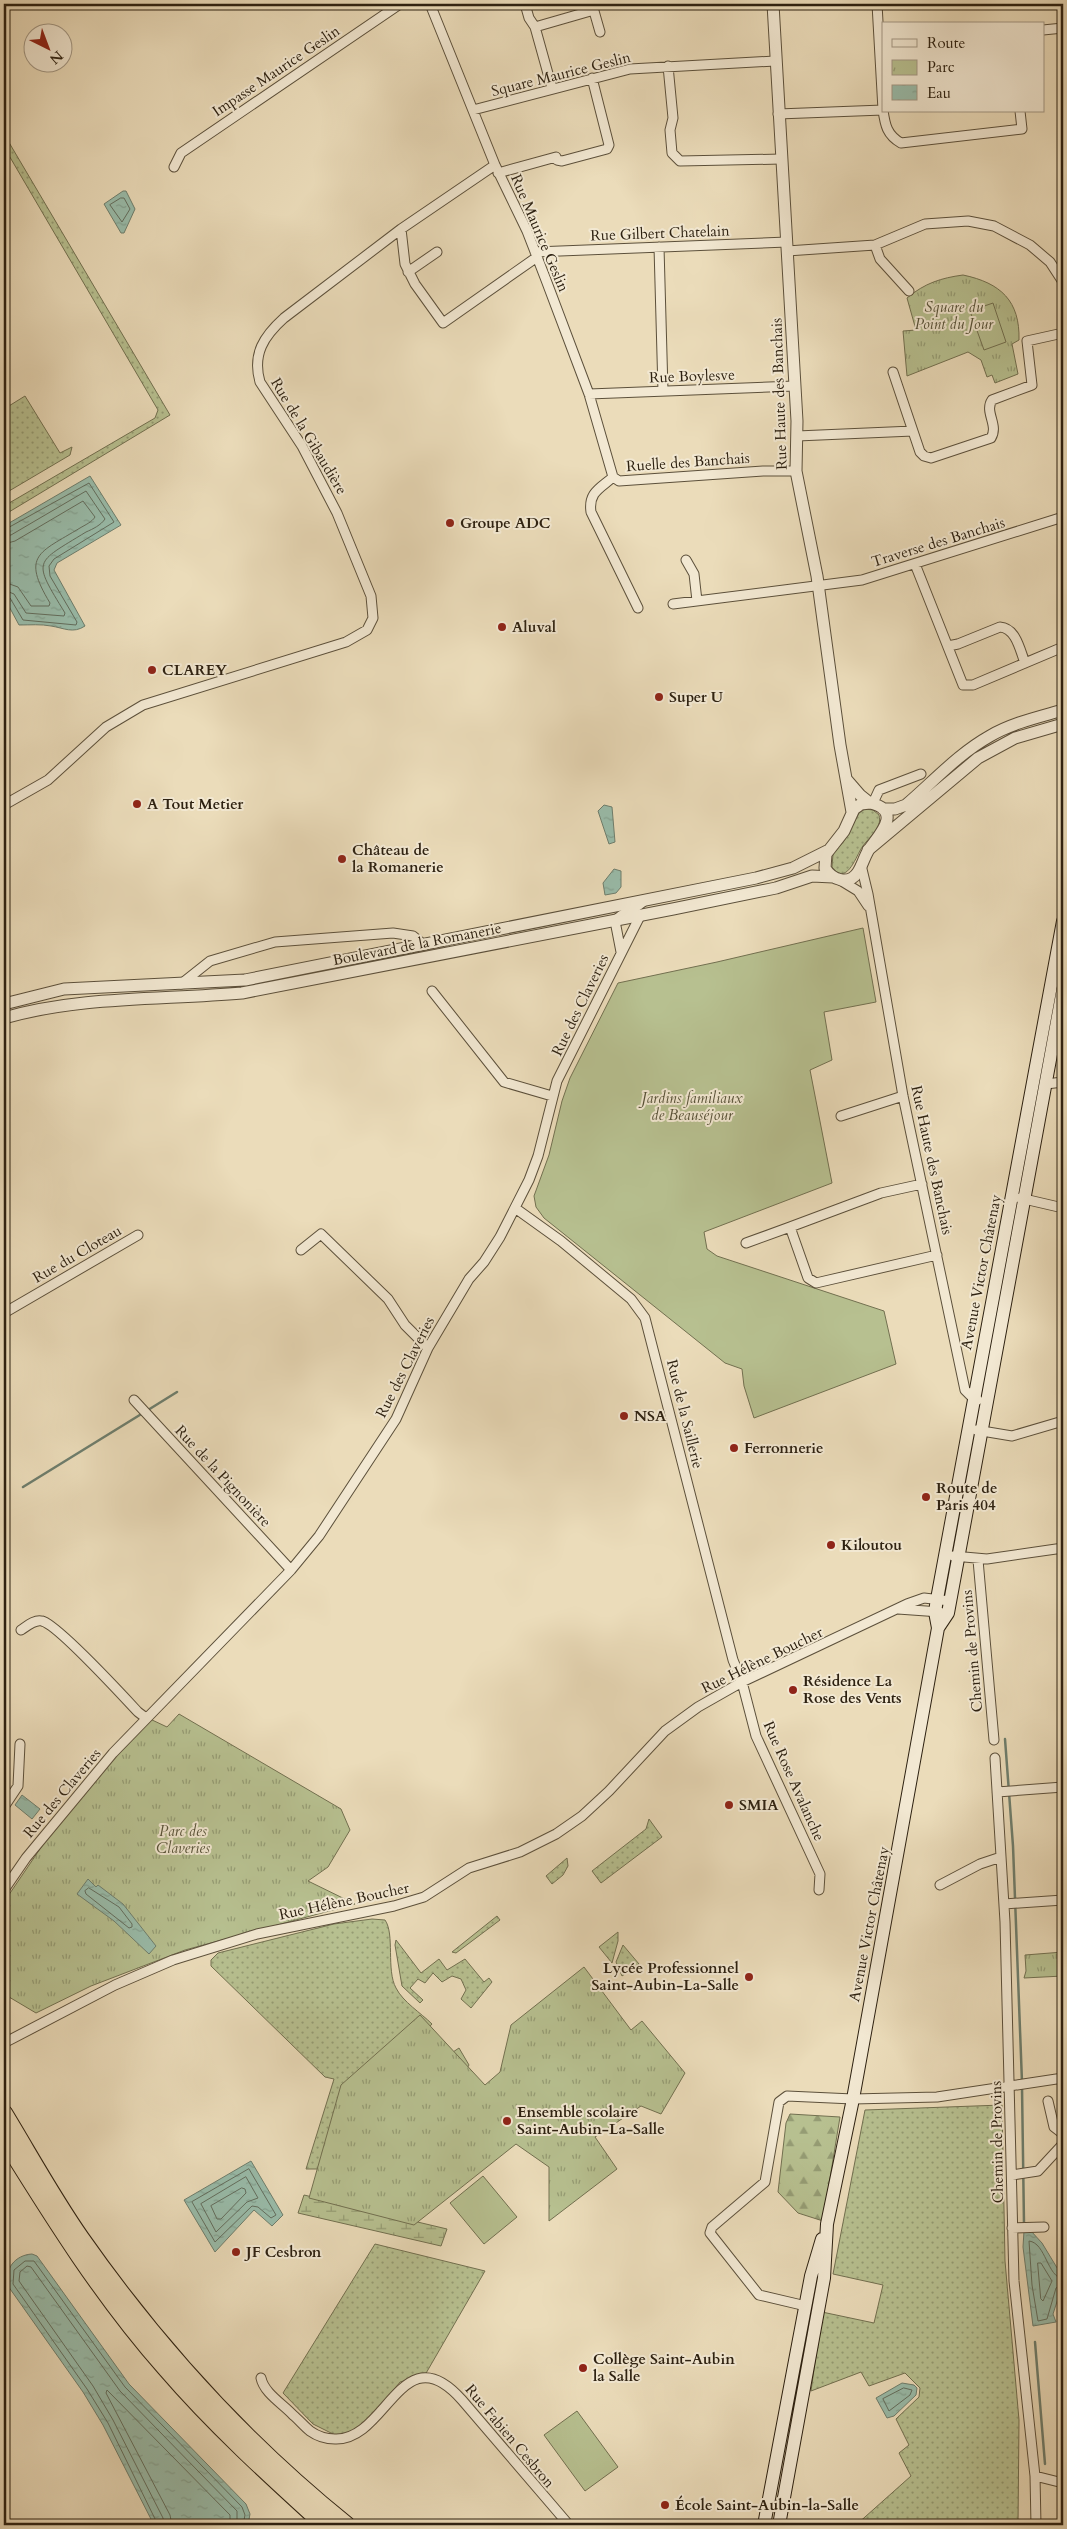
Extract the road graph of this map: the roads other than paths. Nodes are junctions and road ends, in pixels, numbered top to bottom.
1 (400, 4) edge
2 (430, 4) edge
3 (525, 4) edge
4 (773, 4) edge
5 (877, 4) edge
6 (593, 7) edge
7 (536, 27) junction
8 (1063, 28) edge
9 (1044, 30) edge
10 (600, 32) dead end
11 (775, 61) junction
12 (668, 66) junction
13 (592, 78) junction
14 (552, 88) junction
15 (882, 92) edge
16 (473, 110) junction
17 (882, 110) edge
18 (883, 112) edge
19 (1020, 112) edge
20 (778, 114) junction
21 (781, 158) junction
22 (174, 166) dead end
23 (496, 169) junction
24 (401, 229) junction
25 (875, 245) junction
26 (787, 246) junction
27 (659, 247) junction
28 (437, 252) dead end
29 (536, 255) junction
30 (408, 272) junction
31 (1063, 282) edge
32 (909, 291) dead end
33 (1063, 333) edge
34 (893, 372) dead end
35 (795, 386) junction
36 (663, 390) junction
37 (589, 394) junction
38 (913, 431) junction
39 (797, 436) junction
40 (796, 471) junction
41 (613, 478) junction
42 (1063, 517) edge
43 (686, 560) dead end
44 (915, 564) junction
45 (818, 586) junction
46 (697, 601) junction
47 (673, 604) dead end
48 (638, 608) dead end
49 (948, 646) junction
50 (1063, 647) edge
51 (1024, 663) junction
52 (1063, 710) edge
53 (1063, 724) edge
54 (1010, 726) junction
55 (1015, 738) junction
56 (920, 774) dead end
57 (847, 780) junction
58 (4, 805) edge
59 (876, 805) junction
60 (852, 812) junction
61 (868, 850) junction
62 (828, 851) junction
63 (861, 865) junction
64 (836, 878) junction
65 (645, 900) junction
66 (869, 909) junction
67 (640, 916) junction
68 (614, 921) junction
69 (1063, 921) edge
70 (424, 945) junction
71 (622, 952) junction
72 (180, 985) junction
73 (1063, 989) edge
74 (432, 991) dead end
75 (4, 1004) edge
76 (4, 1018) edge
77 (1063, 1082) edge
78 (1046, 1084) junction
79 (552, 1096) junction
80 (903, 1096) junction
81 (841, 1116) dead end
82 (1025, 1126) junction
83 (1038, 1128) junction
84 (922, 1184) junction
85 (1012, 1197) junction
86 (1025, 1200) junction
87 (515, 1208) junction
88 (1063, 1208) edge
89 (790, 1227) junction
90 (138, 1235) dead end
91 (746, 1243) dead end
92 (301, 1250) dead end
93 (937, 1255) junction
94 (4, 1313) edge
95 (428, 1348) junction
96 (974, 1399) junction
97 (134, 1400) dead end
98 (988, 1401) junction
99 (1063, 1421) edge
100 (969, 1429) junction
101 (983, 1432) junction
102 (1063, 1548) edge
103 (952, 1555) junction
104 (978, 1560) junction
105 (291, 1570) junction
106 (936, 1605) junction
107 (949, 1607) junction
108 (938, 1628) junction
109 (21, 1630) dead end
110 (742, 1682) junction
111 (146, 1718) junction
112 (994, 1740) dead end
113 (20, 1744) dead end
114 (995, 1758) dead end
115 (1063, 1787) edge
116 (1000, 1792) junction
117 (4, 1807) edge
118 (1001, 1857) junction
119 (940, 1886) dead end
120 (4, 1890) edge
121 (819, 1890) dead end
122 (1063, 1900) edge
123 (1007, 1904) junction
124 (4, 2043) edge
125 (1063, 2078) edge
126 (1013, 2087) junction
127 (853, 2099) junction
128 (1048, 2101) dead end
129 (4, 2112) edge
130 (1063, 2134) edge
131 (4, 2139) edge
132 (1063, 2144) edge
133 (1016, 2175) junction
134 (827, 2224) junction
135 (1016, 2227) junction
136 (1040, 2227) dead end
137 (806, 2306) junction
138 (261, 2378) dead end
139 (1035, 2476) junction
140 (1063, 2483) edge
141 (324, 2525) edge
142 (347, 2525) edge
143 (569, 2525) edge
144 (764, 2525) edge
145 (779, 2525) edge
146 (1036, 2525) edge

1 - 22 street, Impasse Maurice Geslin
2 - 16 street, Rue Maurice Geslin
3 - 7 street
4 - 11 street, Rue Haute des Banchais
5 - 15 street
6 - 7 street
6 - 10 street
7 - 14 street
8 - 9 street
11 - 12 street, Square Maurice Geslin
11 - 20 street, Rue Haute des Banchais
12 - 13 street, Square Maurice Geslin
12 - 21 street
13 - 14 street, Square Maurice Geslin
13 - 23 street, Rue de la Gibaudière
14 - 16 street, Square Maurice Geslin
16 - 23 street, Rue Maurice Geslin
17 - 20 street
18 - 19 street
20 - 21 street, Rue Haute des Banchais
21 - 26 street, Rue Haute des Banchais
23 - 24 street, Rue de la Gibaudière
23 - 29 street, Rue Maurice Geslin
24 - 30 street
24 - 58 street, Rue de la Gibaudière
25 - 26 street, Rue Gilbert Chatelain
25 - 31 street, Rue Gilbert Chatelain
25 - 32 street
26 - 27 street, Rue Gilbert Chatelain
26 - 35 street, Rue Haute des Banchais
27 - 29 street, Rue Gilbert Chatelain
27 - 36 street
28 - 30 street
29 - 30 street
29 - 37 street, Rue Maurice Geslin
33 - 38 street
34 - 38 street
35 - 36 street, Rue Boylesve
35 - 39 street, Rue Haute des Banchais
36 - 37 street, Rue Boylesve
37 - 41 street, Rue Maurice Geslin
38 - 39 street
39 - 40 street, Rue Haute des Banchais
40 - 41 street, Ruelle des Banchais
40 - 45 street, Rue Haute des Banchais
41 - 48 street
42 - 44 street, Traverse des Banchais
43 - 46 street
44 - 45 street, Traverse des Banchais
44 - 49 street
45 - 46 street, Traverse des Banchais
45 - 57 street, Rue Haute des Banchais
46 - 47 street, Traverse des Banchais
49 - 51 street
49 - 51 street
50 - 51 street
52 - 54 street
53 - 55 street
54 - 55 street
54 - 59 street
55 - 61 street
56 - 59 street
57 - 59 street
57 - 60 street, Rue Haute des Banchais
59 - 60 street
59 - 61 street
60 - 62 street
61 - 63 street
62 - 64 street
62 - 65 street, Boulevard de la Romanerie
63 - 64 street
63 - 66 street, Rue Haute des Banchais
64 - 66 street, Rue Haute des Banchais
64 - 67 street, Boulevard de la Romanerie
65 - 68 street
65 - 70 street, Boulevard de la Romanerie
66 - 80 street, Rue Haute des Banchais
67 - 68 street, Boulevard de la Romanerie
67 - 71 street, Rue des Claveries
68 - 71 street, Rue des Claveries
68 - 76 street, Boulevard de la Romanerie
69 - 82 main road, Avenue Victor Châtenay
70 - 72 street, Boulevard de la Romanerie
70 - 72 street, Boulevard de la Romanerie
71 - 79 street, Rue des Claveries
72 - 75 street, Boulevard de la Romanerie
73 - 78 main road, Avenue Victor Châtenay
74 - 79 street
77 - 78 street
78 - 83 main road, Avenue Victor Châtenay
79 - 87 street, Rue des Claveries
80 - 81 street
80 - 84 street, Rue Haute des Banchais
82 - 83 main road
82 - 85 main road, Avenue Victor Châtenay
83 - 86 main road, Avenue Victor Châtenay
84 - 89 street
84 - 93 street, Rue Haute des Banchais
85 - 86 street
85 - 96 main road, Avenue Victor Châtenay
86 - 88 street
86 - 98 main road, Avenue Victor Châtenay
87 - 95 street, Rue des Claveries
87 - 110 street, Rue de la Saillerie
89 - 91 street
89 - 93 street
90 - 94 street, Rue du Cloteau
92 - 95 street
93 - 96 street, Rue Haute des Banchais
95 - 105 street, Rue des Claveries
96 - 98 street
96 - 100 main road, Avenue Victor Châtenay
97 - 105 street, Rue de la Pignonière
98 - 101 main road, Avenue Victor Châtenay
99 - 101 street
100 - 101 street
100 - 103 main road, Avenue Victor Châtenay
101 - 103 main road, Avenue Victor Châtenay
102 - 104 street
103 - 104 street
103 - 106 main road, Avenue Victor Châtenay
103 - 107 main road, Avenue Victor Châtenay
104 - 112 street, Chemin de Provins
105 - 111 street, Rue des Claveries
106 - 107 street, Rue Hélène Boucher
106 - 108 main road, Avenue Victor Châtenay
106 - 110 street, Rue Hélène Boucher
107 - 108 main road, Avenue Victor Châtenay
108 - 127 main road, Avenue Victor Châtenay
109 - 111 street
110 - 121 street, Rue Rose Avalanche
110 - 124 street, Rue Hélène Boucher
111 - 120 street, Rue des Claveries
113 - 117 street
114 - 116 street, Chemin de Provins
115 - 116 street
116 - 118 street, Chemin de Provins
118 - 119 street
118 - 123 street, Chemin de Provins
122 - 123 street
123 - 126 street, Chemin de Provins
125 - 126 street
126 - 127 street
126 - 133 street, Chemin de Provins
127 - 134 main road, Avenue Victor Châtenay
127 - 137 street
128 - 130 street
129 - 142 highway
131 - 141 highway
132 - 133 street
133 - 135 street, Chemin de Provins
134 - 137 main road
134 - 145 main road
135 - 136 street
135 - 139 street, Chemin de Provins
137 - 144 main road
138 - 143 street, Rue Fabien Cesbron
139 - 140 street
139 - 146 street, Chemin de Provins

